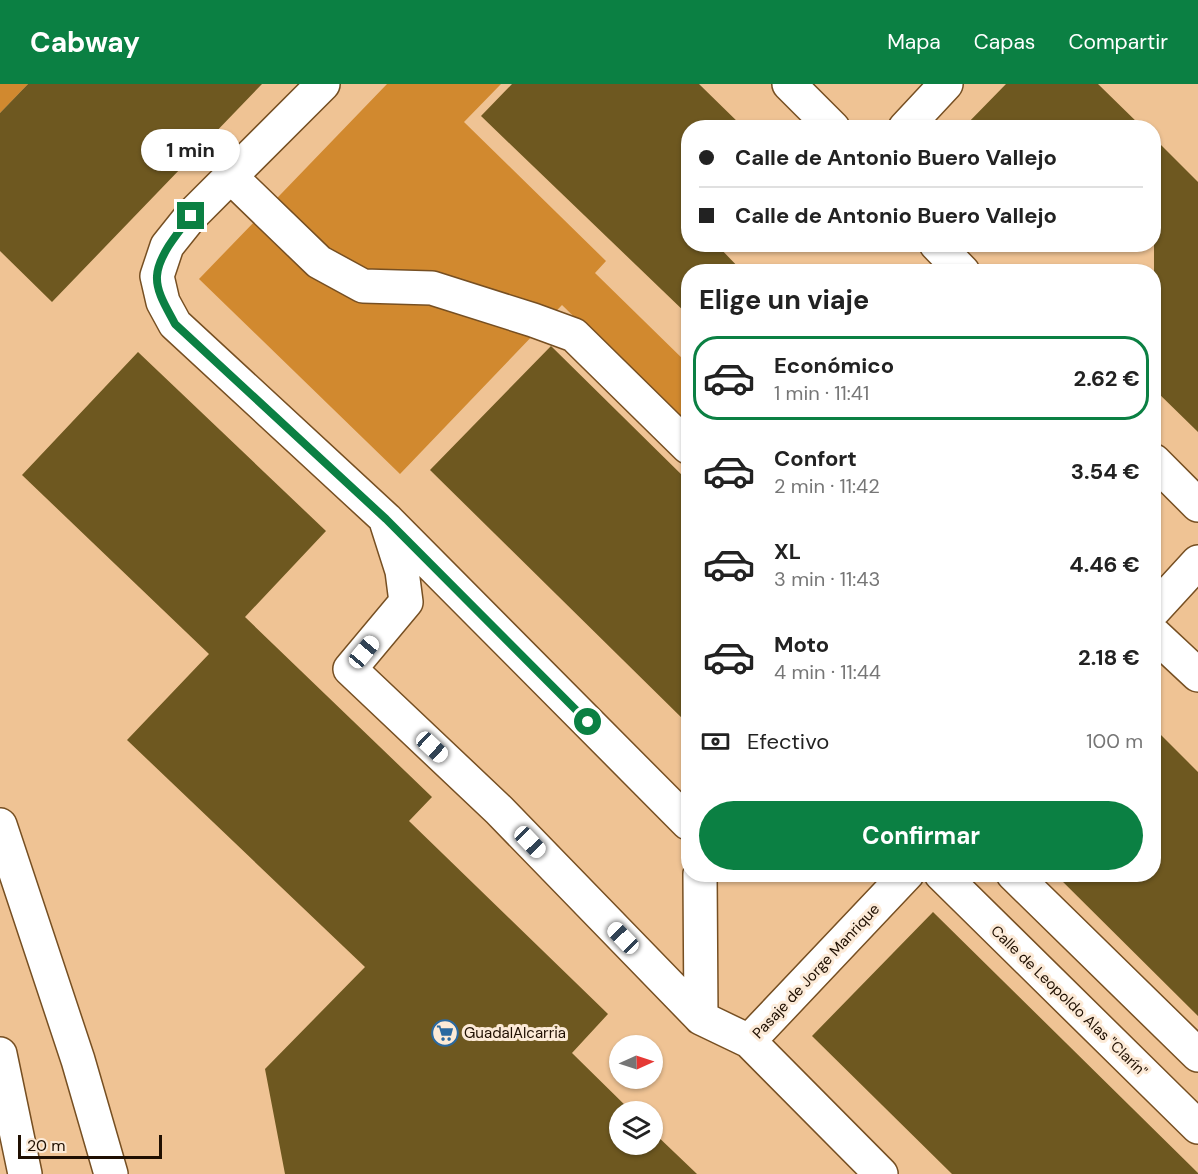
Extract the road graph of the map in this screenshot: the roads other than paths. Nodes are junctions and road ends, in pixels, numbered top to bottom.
1 (323, 84) edge
2 (789, 84) edge
3 (946, 84) edge
4 (825, 120) edge
5 (912, 120) edge
6 (230, 176) junction
7 (944, 252) edge
8 (955, 264) edge
9 (681, 440) edge
10 (386, 519) junction
11 (1198, 562) edge
12 (1161, 602) edge
13 (1161, 641) edge
14 (1198, 675) edge
15 (681, 816) edge
16 (0, 825) edge
17 (700, 882) edge
18 (899, 882) edge
19 (949, 882) edge
20 (1021, 882) edge
21 (701, 1018) junction
22 (749, 1041) junction
23 (0, 1054) edge
24 (1198, 1055) edge
25 (1198, 1127) edge
26 (25, 1174) edge
27 (111, 1174) edge
28 (881, 1174) edge

1 - 6 main road
2 - 4 main road
3 - 5 main road
6 - 9 main road
6 - 10 main road
7 - 8 main road
10 - 15 main road
10 - 21 main road
11 - 12 main road
13 - 14 main road
16 - 27 main road
17 - 21 main road
18 - 22 main road, Pasaje de Jorge Manrique
19 - 25 main road, Calle de Leopoldo Alas "Clarín"
20 - 24 main road
21 - 22 main road
22 - 28 main road
23 - 26 main road

